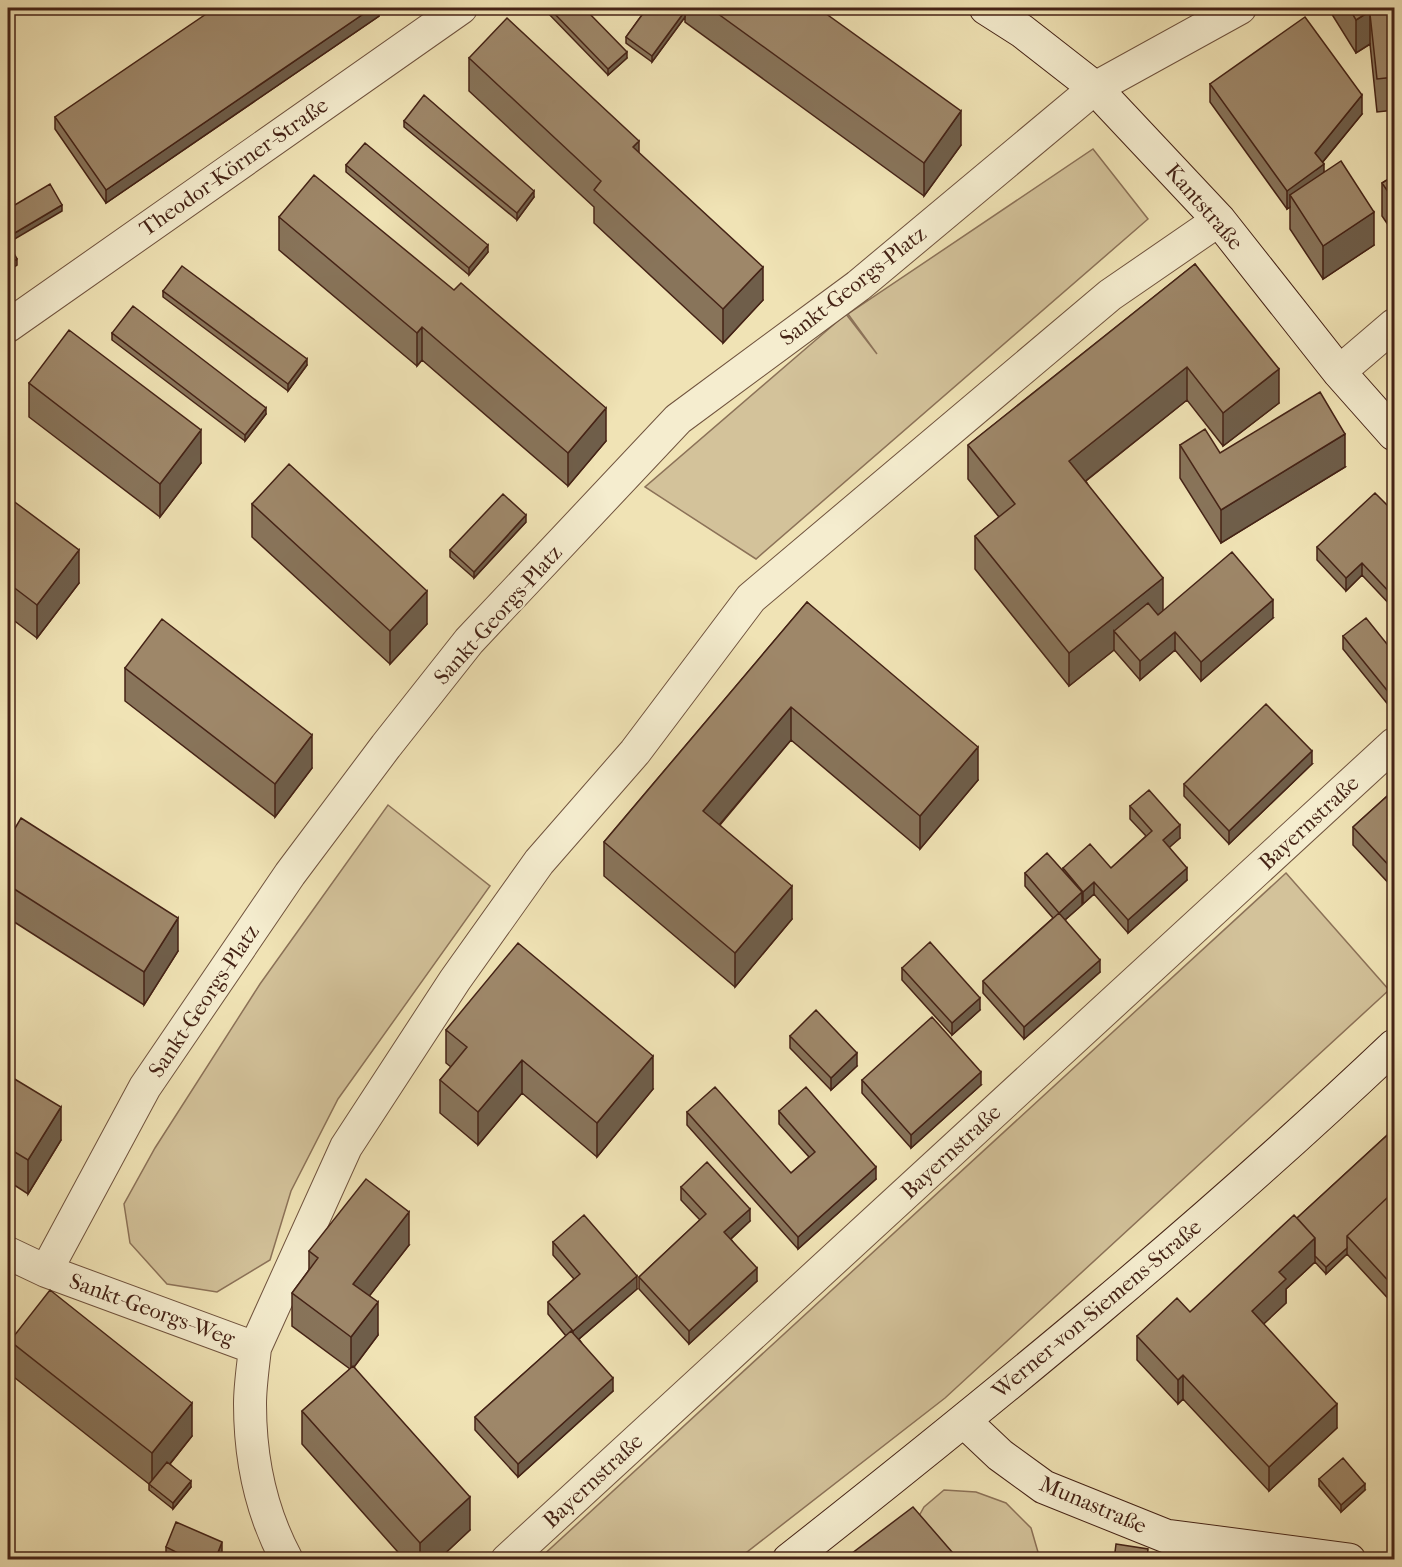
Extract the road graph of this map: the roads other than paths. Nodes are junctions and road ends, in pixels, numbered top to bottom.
1 (461, 8) edge
2 (986, 8) edge
3 (1240, 8) edge
4 (1095, 88) junction
5 (1219, 220) junction
6 (1395, 325) edge
7 (8, 326) edge
8 (1339, 372) junction
9 (1395, 434) edge
10 (1395, 744) edge
11 (1395, 1046) edge
12 (8, 1253) edge
13 (46, 1271) junction
14 (255, 1348) junction
15 (964, 1421) junction
16 (287, 1560) edge
17 (507, 1560) edge
18 (789, 1560) edge
19 (1349, 1560) edge

1 - 7 street, Theodor-Körner-Straße
2 - 4 street, Kantstraße
3 - 4 street, Sankt-Georgs-Platz
4 - 5 street, Kantstraße
4 - 13 street, Sankt-Georgs-Platz
5 - 8 street, Kantstraße
5 - 14 street
6 - 8 street
8 - 9 street, Kantstraße
10 - 17 street, Bayernstraße
11 - 15 street, Werner-von-Siemens-Straße
12 - 13 street
13 - 14 street, Sankt-Georgs-Weg
14 - 16 street, Sankt-Georgs-Weg
15 - 18 street, Werner-von-Siemens-Straße
15 - 19 street, Munastraße

